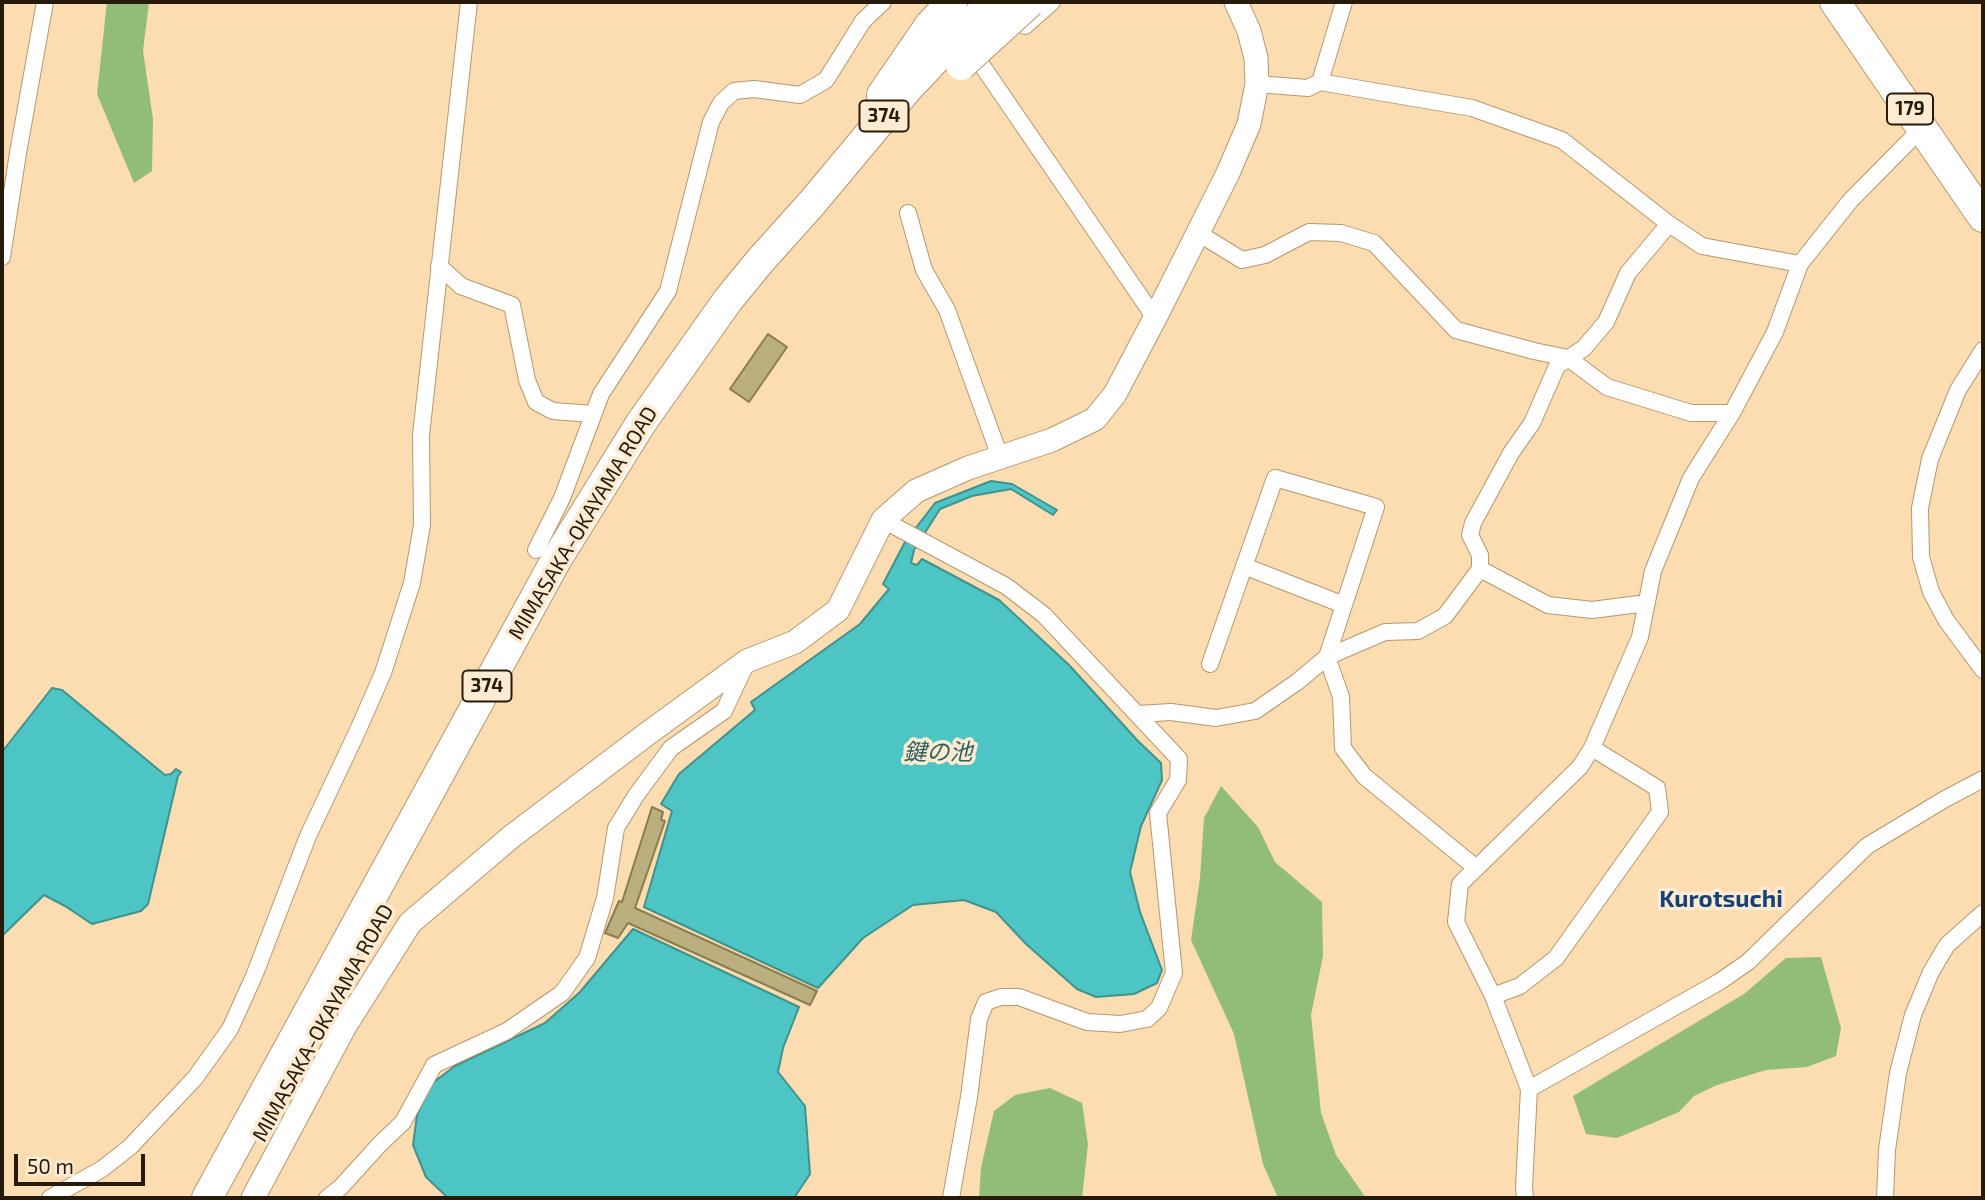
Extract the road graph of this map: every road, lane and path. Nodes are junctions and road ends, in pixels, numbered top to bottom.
1 (45, 2) edge
2 (469, 2) edge
3 (883, 2) edge
4 (952, 2) edge
5 (992, 2) edge
6 (1030, 2) edge
7 (1052, 2) edge
8 (1236, 2) edge
9 (1344, 2) edge
10 (1835, 2) edge
11 (952, 41) edge
12 (1320, 82) junction
13 (1257, 84) junction
14 (1923, 127) junction
15 (819, 195) junction
16 (908, 213) dead end
17 (1983, 217) edge
18 (1669, 224) junction
19 (1198, 233) junction
20 (2, 257) edge
21 (1800, 264) junction
22 (439, 266) junction
23 (1155, 318) junction
24 (1983, 350) edge
25 (1568, 358) junction
26 (1732, 413) junction
27 (593, 415) junction
28 (1000, 457) junction
29 (883, 520) junction
30 (536, 550) dead end
31 (1244, 566) junction
32 (1480, 569) junction
33 (1647, 603) junction
34 (1344, 605) junction
35 (1327, 657) junction
36 (747, 661) junction
37 (1210, 664) dead end
38 (1983, 670) edge
39 (1138, 714) junction
40 (1592, 748) junction
41 (1983, 779) edge
42 (1475, 867) junction
43 (1983, 913) edge
44 (1493, 996) junction
45 (1529, 1089) junction
46 (50, 1198) edge
47 (206, 1198) edge
48 (227, 1198) edge
49 (254, 1198) edge
50 (327, 1198) edge
51 (951, 1198) edge
52 (1525, 1198) edge
53 (1885, 1198) edge

1 - 20 street
2 - 22 street
3 - 27 street
4 - 11 highway, bridge
5 - 11 highway, MIMASAKA-OKAYAMA ROAD / 374, bridge
6 - 11 highway, bridge
7 - 11 street
8 - 13 street
9 - 12 street
10 - 14 highway, 179
11 - 15 highway, MIMASAKA-OKAYAMA ROAD / 374
11 - 23 street
12 - 13 street
12 - 18 street
13 - 19 street
14 - 17 highway, 179
14 - 21 street
15 - 47 highway, MIMASAKA-OKAYAMA ROAD / 374
15 - 48 highway, MIMASAKA-OKAYAMA ROAD / 374
16 - 28 street
18 - 21 street
18 - 25 street
19 - 23 street
19 - 25 street
21 - 26 street
22 - 27 street
22 - 46 street
23 - 28 street
24 - 38 street
25 - 26 street
25 - 32 street
26 - 33 street
27 - 30 street
28 - 29 street
29 - 36 street
29 - 39 street
31 - 34 street
31 - 34 street
31 - 37 street
32 - 33 street
32 - 35 street
33 - 40 street
34 - 35 street
35 - 39 street
35 - 42 street
36 - 49 street
36 - 50 street
39 - 51 street
40 - 42 street
40 - 44 street
41 - 45 street
42 - 44 street
43 - 53 street
44 - 45 street
45 - 52 street

